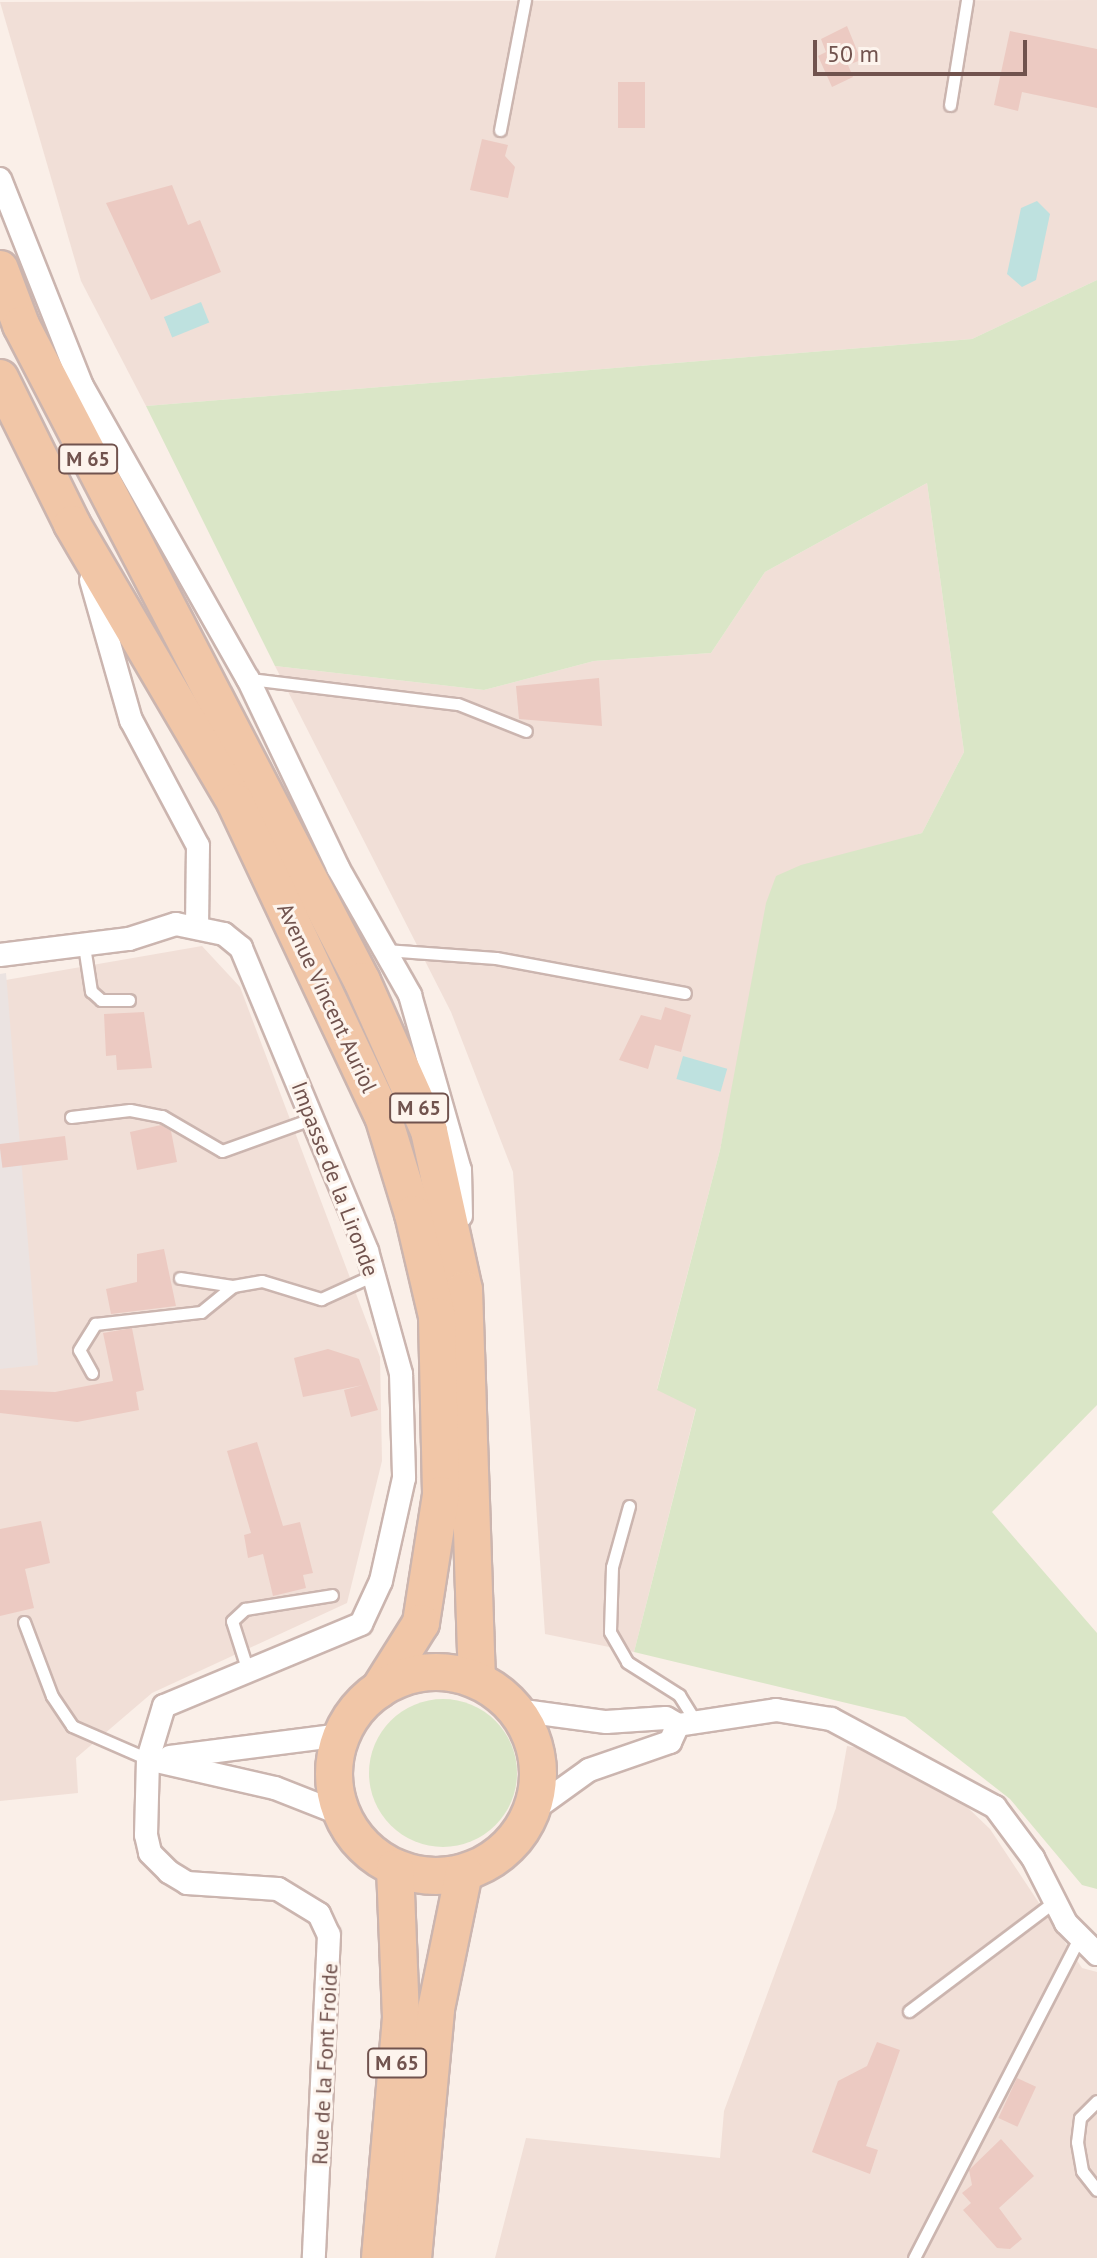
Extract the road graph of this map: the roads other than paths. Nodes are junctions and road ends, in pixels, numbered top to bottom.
1 (525, 0) edge
2 (967, 0) edge
3 (950, 105) dead end
4 (500, 130) dead end
5 (0, 179) edge
6 (0, 269) edge
7 (0, 378) edge
8 (75, 528) junction
9 (248, 679) junction
10 (526, 731) dead end
11 (197, 924) junction
12 (84, 946) junction
13 (385, 950) junction
14 (0, 955) edge
15 (685, 993) dead end
16 (129, 1000) dead end
17 (71, 1117) dead end
18 (311, 1119) junction
19 (374, 1275) junction
20 (180, 1278) dead end
21 (233, 1286) junction
22 (464, 1290) junction
23 (92, 1373) dead end
24 (629, 1506) dead end
25 (332, 1595) dead end
26 (24, 1622) dead end
27 (247, 1668) junction
28 (477, 1680) junction
29 (379, 1690) junction
30 (516, 1710) junction
31 (687, 1724) junction
32 (342, 1735) junction
33 (148, 1759) junction
34 (532, 1811) junction
35 (341, 1814) junction
36 (395, 1868) junction
37 (464, 1873) junction
38 (1055, 1901) junction
39 (1079, 1939) junction
40 (1097, 1954) edge
41 (909, 2011) dead end
42 (1097, 2101) edge
43 (1097, 2190) edge
44 (314, 2258) edge
45 (380, 2258) edge
46 (413, 2258) edge
47 (914, 2258) edge

1 - 4 lane
2 - 3 lane
5 - 9 street, Avenue Vincent Auriol
6 - 22 main road, Avenue Vincent Auriol / M 65
7 - 8 main road, Avenue Vincent Auriol / M 65
8 - 11 street, Avenue Vincent Auriol
8 - 29 main road, Avenue Vincent Auriol / M 65
9 - 10 lane
9 - 13 street, Avenue Vincent Auriol
11 - 12 street
11 - 18 street, Impasse de la Lironde
12 - 14 street
12 - 16 lane
13 - 15 lane
13 - 22 street, Avenue Vincent Auriol
17 - 18 lane
18 - 19 street, Impasse de la Lironde
19 - 21 lane
19 - 27 street, Impasse de la Lironde
20 - 21 lane
21 - 23 lane
22 - 28 main road, Avenue Vincent Auriol / M 65
24 - 31 lane
25 - 27 lane
26 - 33 lane
27 - 33 street, Impasse de la Lironde
28 - 29 main road
28 - 30 main road
29 - 32 main road
30 - 31 street
30 - 34 main road
31 - 34 street
31 - 38 street
32 - 33 street
32 - 35 main road
33 - 35 street
33 - 44 street, Rue de la Font Froide
34 - 37 main road
35 - 36 main road
36 - 37 main road
36 - 45 main road, M 65
37 - 46 main road, M 65
38 - 39 street
38 - 41 lane
39 - 40 street
39 - 47 lane
42 - 43 lane

